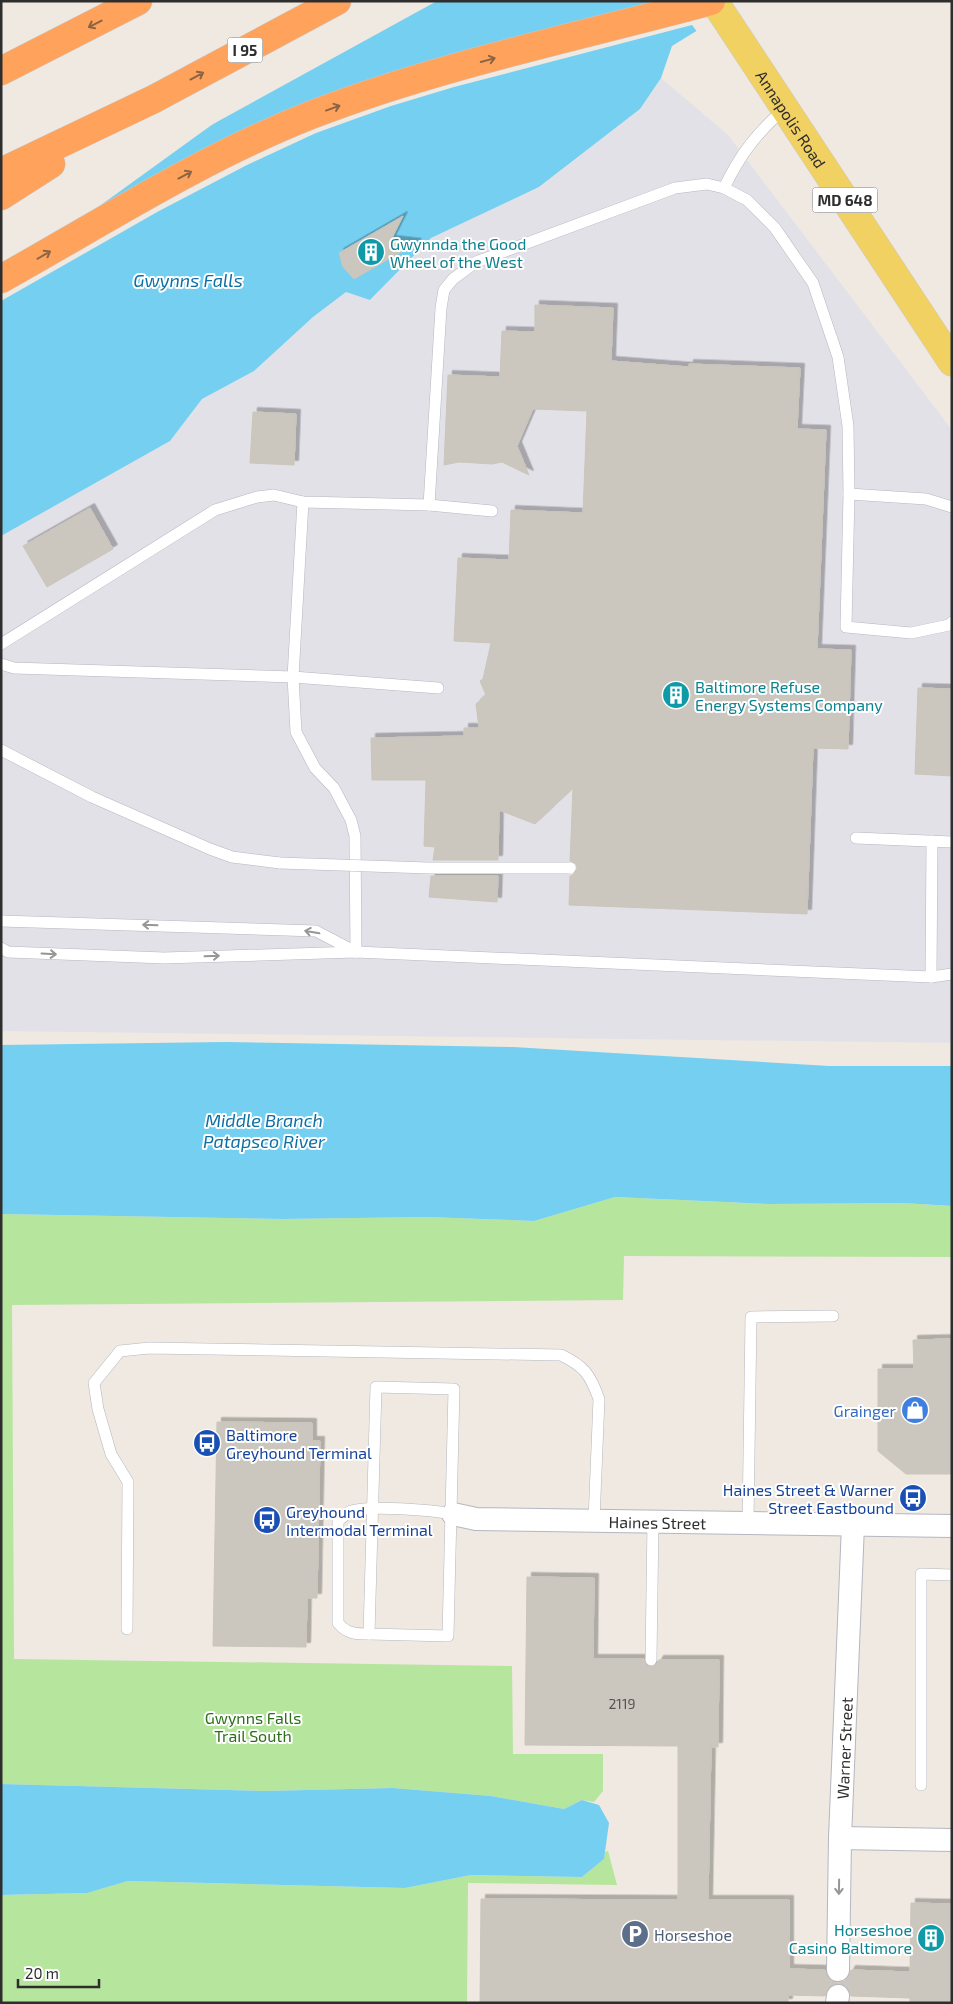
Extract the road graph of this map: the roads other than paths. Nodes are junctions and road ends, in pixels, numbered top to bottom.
1 (138, 1) edge
2 (336, 1) edge
3 (713, 1) edge
4 (1, 71) edge
5 (154, 99) junction
6 (784, 108) junction
7 (1, 172) edge
8 (724, 188) junction
9 (1, 196) edge
10 (1, 279) edge
11 (952, 362) edge
12 (849, 494) junction
13 (303, 502) junction
14 (429, 504) junction
15 (952, 507) edge
16 (492, 511) dead end
17 (952, 622) edge
18 (1, 644) edge
19 (1, 664) edge
20 (292, 677) junction
21 (438, 688) dead end
22 (1, 750) edge
23 (856, 838) dead end
24 (932, 841) junction
25 (952, 842) edge
26 (570, 868) dead end
27 (1, 921) edge
28 (1, 948) edge
29 (356, 952) junction
30 (952, 974) edge
31 (931, 977) junction
32 (834, 1316) dead end
33 (372, 1510) junction
34 (452, 1514) junction
35 (594, 1520) junction
36 (653, 1521) junction
37 (748, 1523) junction
38 (853, 1525) junction
39 (952, 1526) edge
40 (952, 1574) edge
41 (127, 1628) dead end
42 (370, 1634) junction
43 (651, 1660) dead end
44 (921, 1785) dead end
45 (840, 1838) junction
46 (952, 1840) edge
47 (838, 1970) dead end

1 -> 4 highway
5 -> 2 highway, I 95
3 - 6 main road, Annapolis Road / MD 648
10 -> 3 highway
5 - 7 highway, I 95
5 - 9 highway
6 - 8 lane
6 - 11 main road, Annapolis Road / MD 648
8 - 12 lane
8 - 14 lane
12 - 15 lane
12 - 17 lane
13 - 14 lane
13 - 18 lane
13 - 20 lane
14 - 16 lane
19 - 20 lane
20 - 21 lane
20 - 29 lane
22 - 26 lane, bridge
23 - 24 lane
24 - 25 lane
24 - 31 lane
29 -> 27 lane
28 -> 29 lane
29 - 31 lane
30 - 31 lane
32 - 37 lane
33 - 34 lane
33 - 34 lane
33 - 42 lane
33 - 42 lane
34 - 35 street, Haines Street
34 - 42 lane
35 - 36 street, Haines Street
35 - 41 lane
36 - 37 street, Haines Street
36 - 43 lane
37 - 38 street, Haines Street
38 - 39 street, Haines Street
38 - 45 street, Warner Street
40 - 44 lane
45 - 46 street
45 -> 47 street, Warner Street

